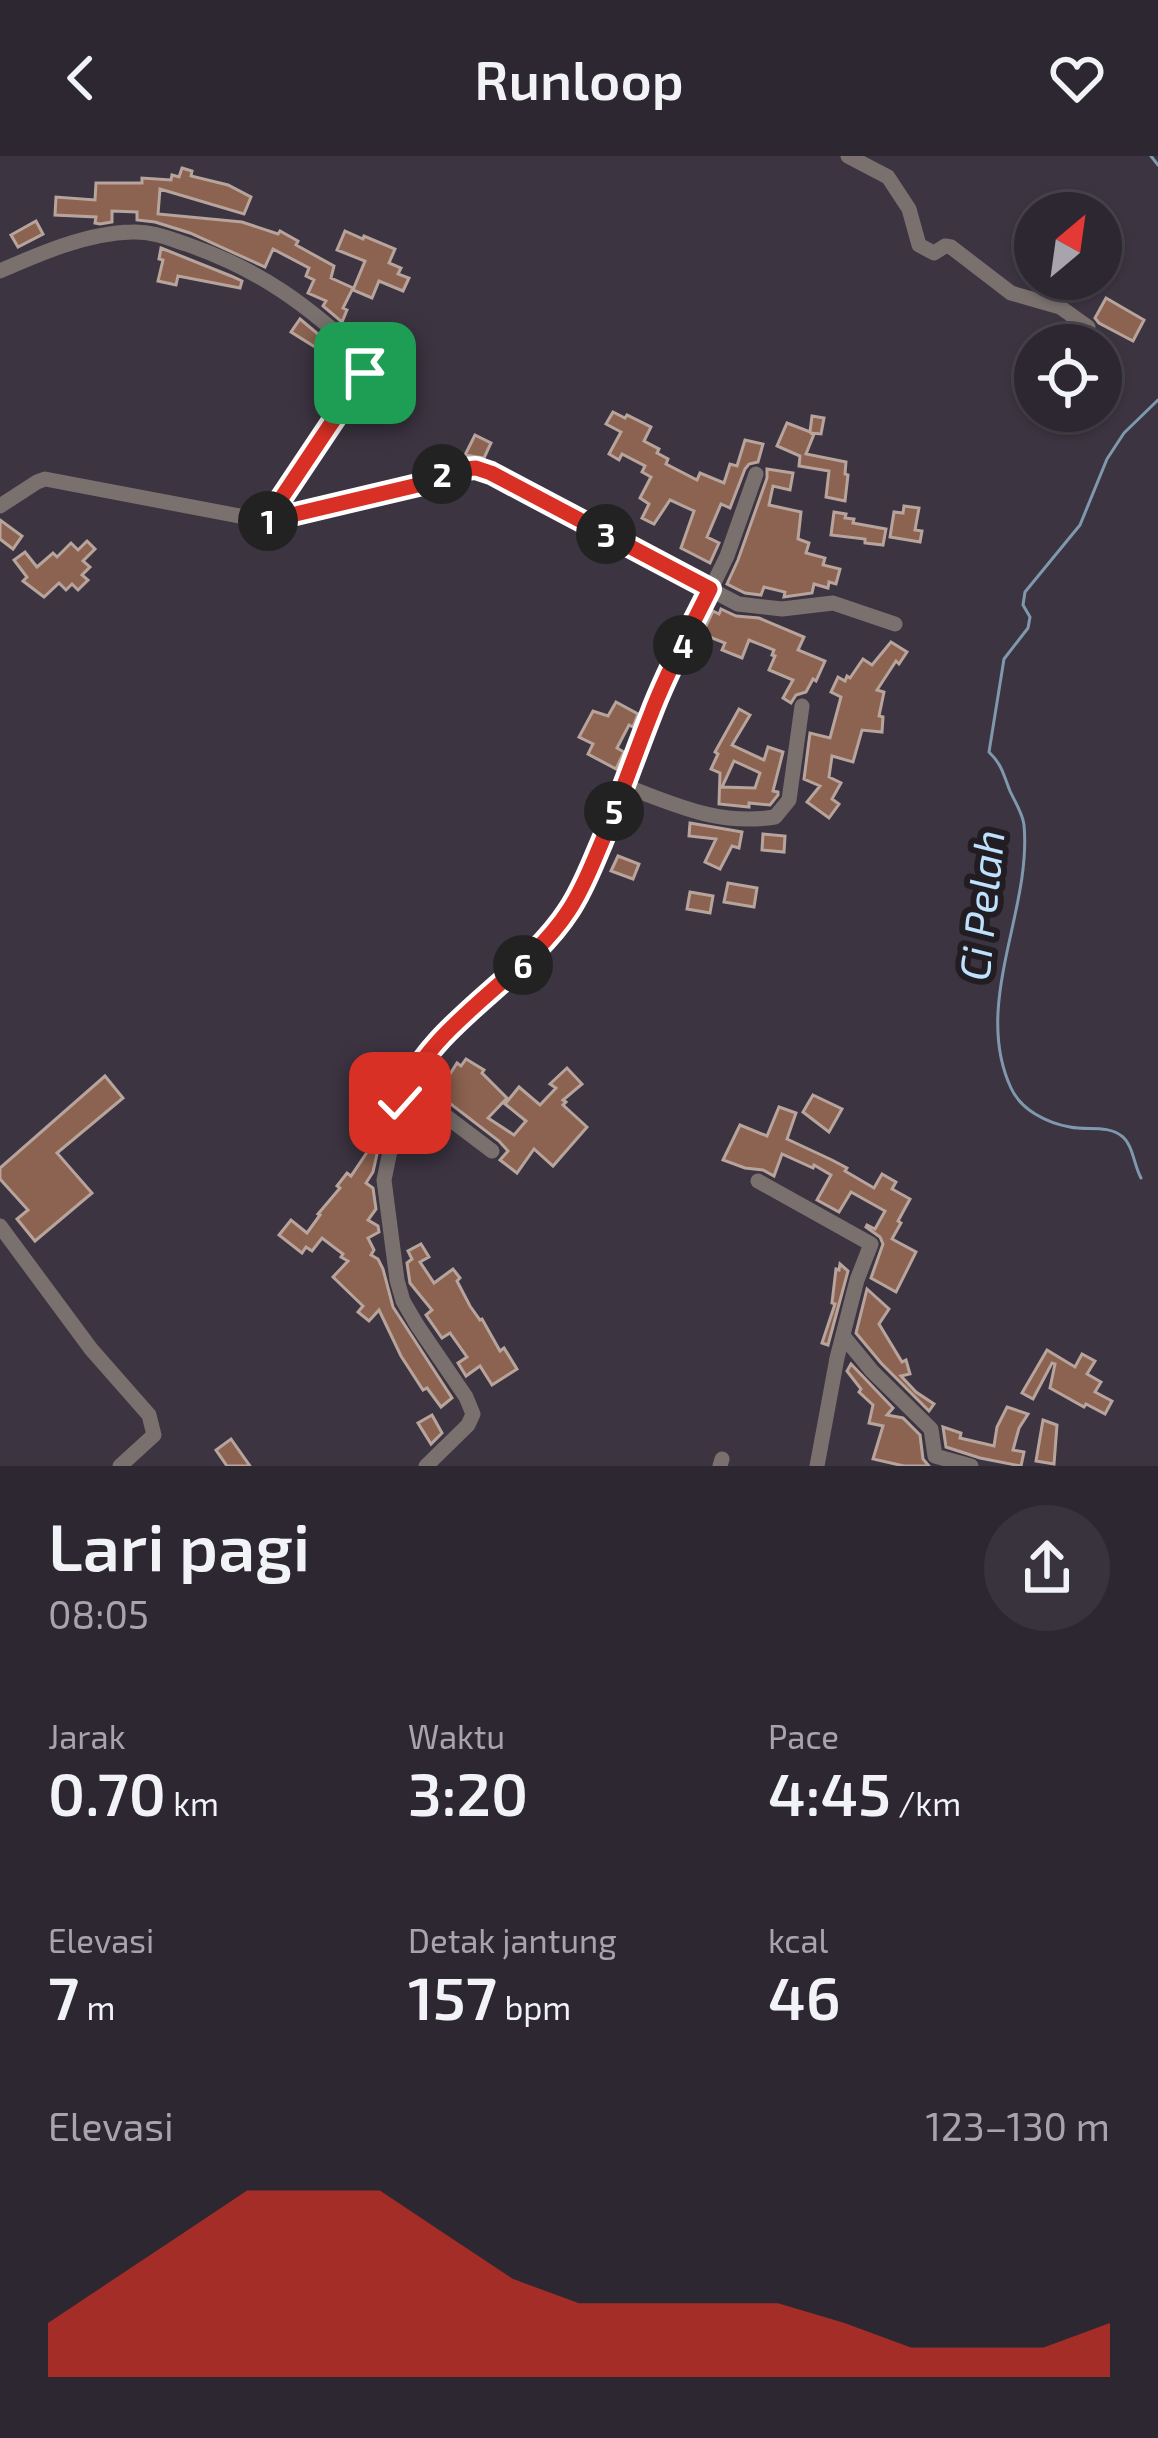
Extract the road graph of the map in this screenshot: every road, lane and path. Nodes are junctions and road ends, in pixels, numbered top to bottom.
1 (848, 156) edge
2 (0, 271) edge
3 (1084, 324) edge
4 (756, 474) dead end
5 (0, 506) edge
6 (266, 521) junction
7 (710, 589) junction
8 (896, 624) dead end
9 (802, 706) dead end
10 (625, 785) junction
11 (406, 1086) junction
12 (492, 1151) dead end
13 (758, 1181) dead end
14 (0, 1226) edge
15 (844, 1337) junction
16 (120, 1466) edge
17 (426, 1466) edge
18 (817, 1466) edge
19 (971, 1466) edge

1 - 3 street
2 - 6 street
4 - 7 street
5 - 6 street
6 - 7 street
7 - 8 street
7 - 10 street
9 - 10 street
10 - 11 street
11 - 12 street
11 - 17 street
13 - 15 street
14 - 16 street
15 - 18 street
15 - 19 street

